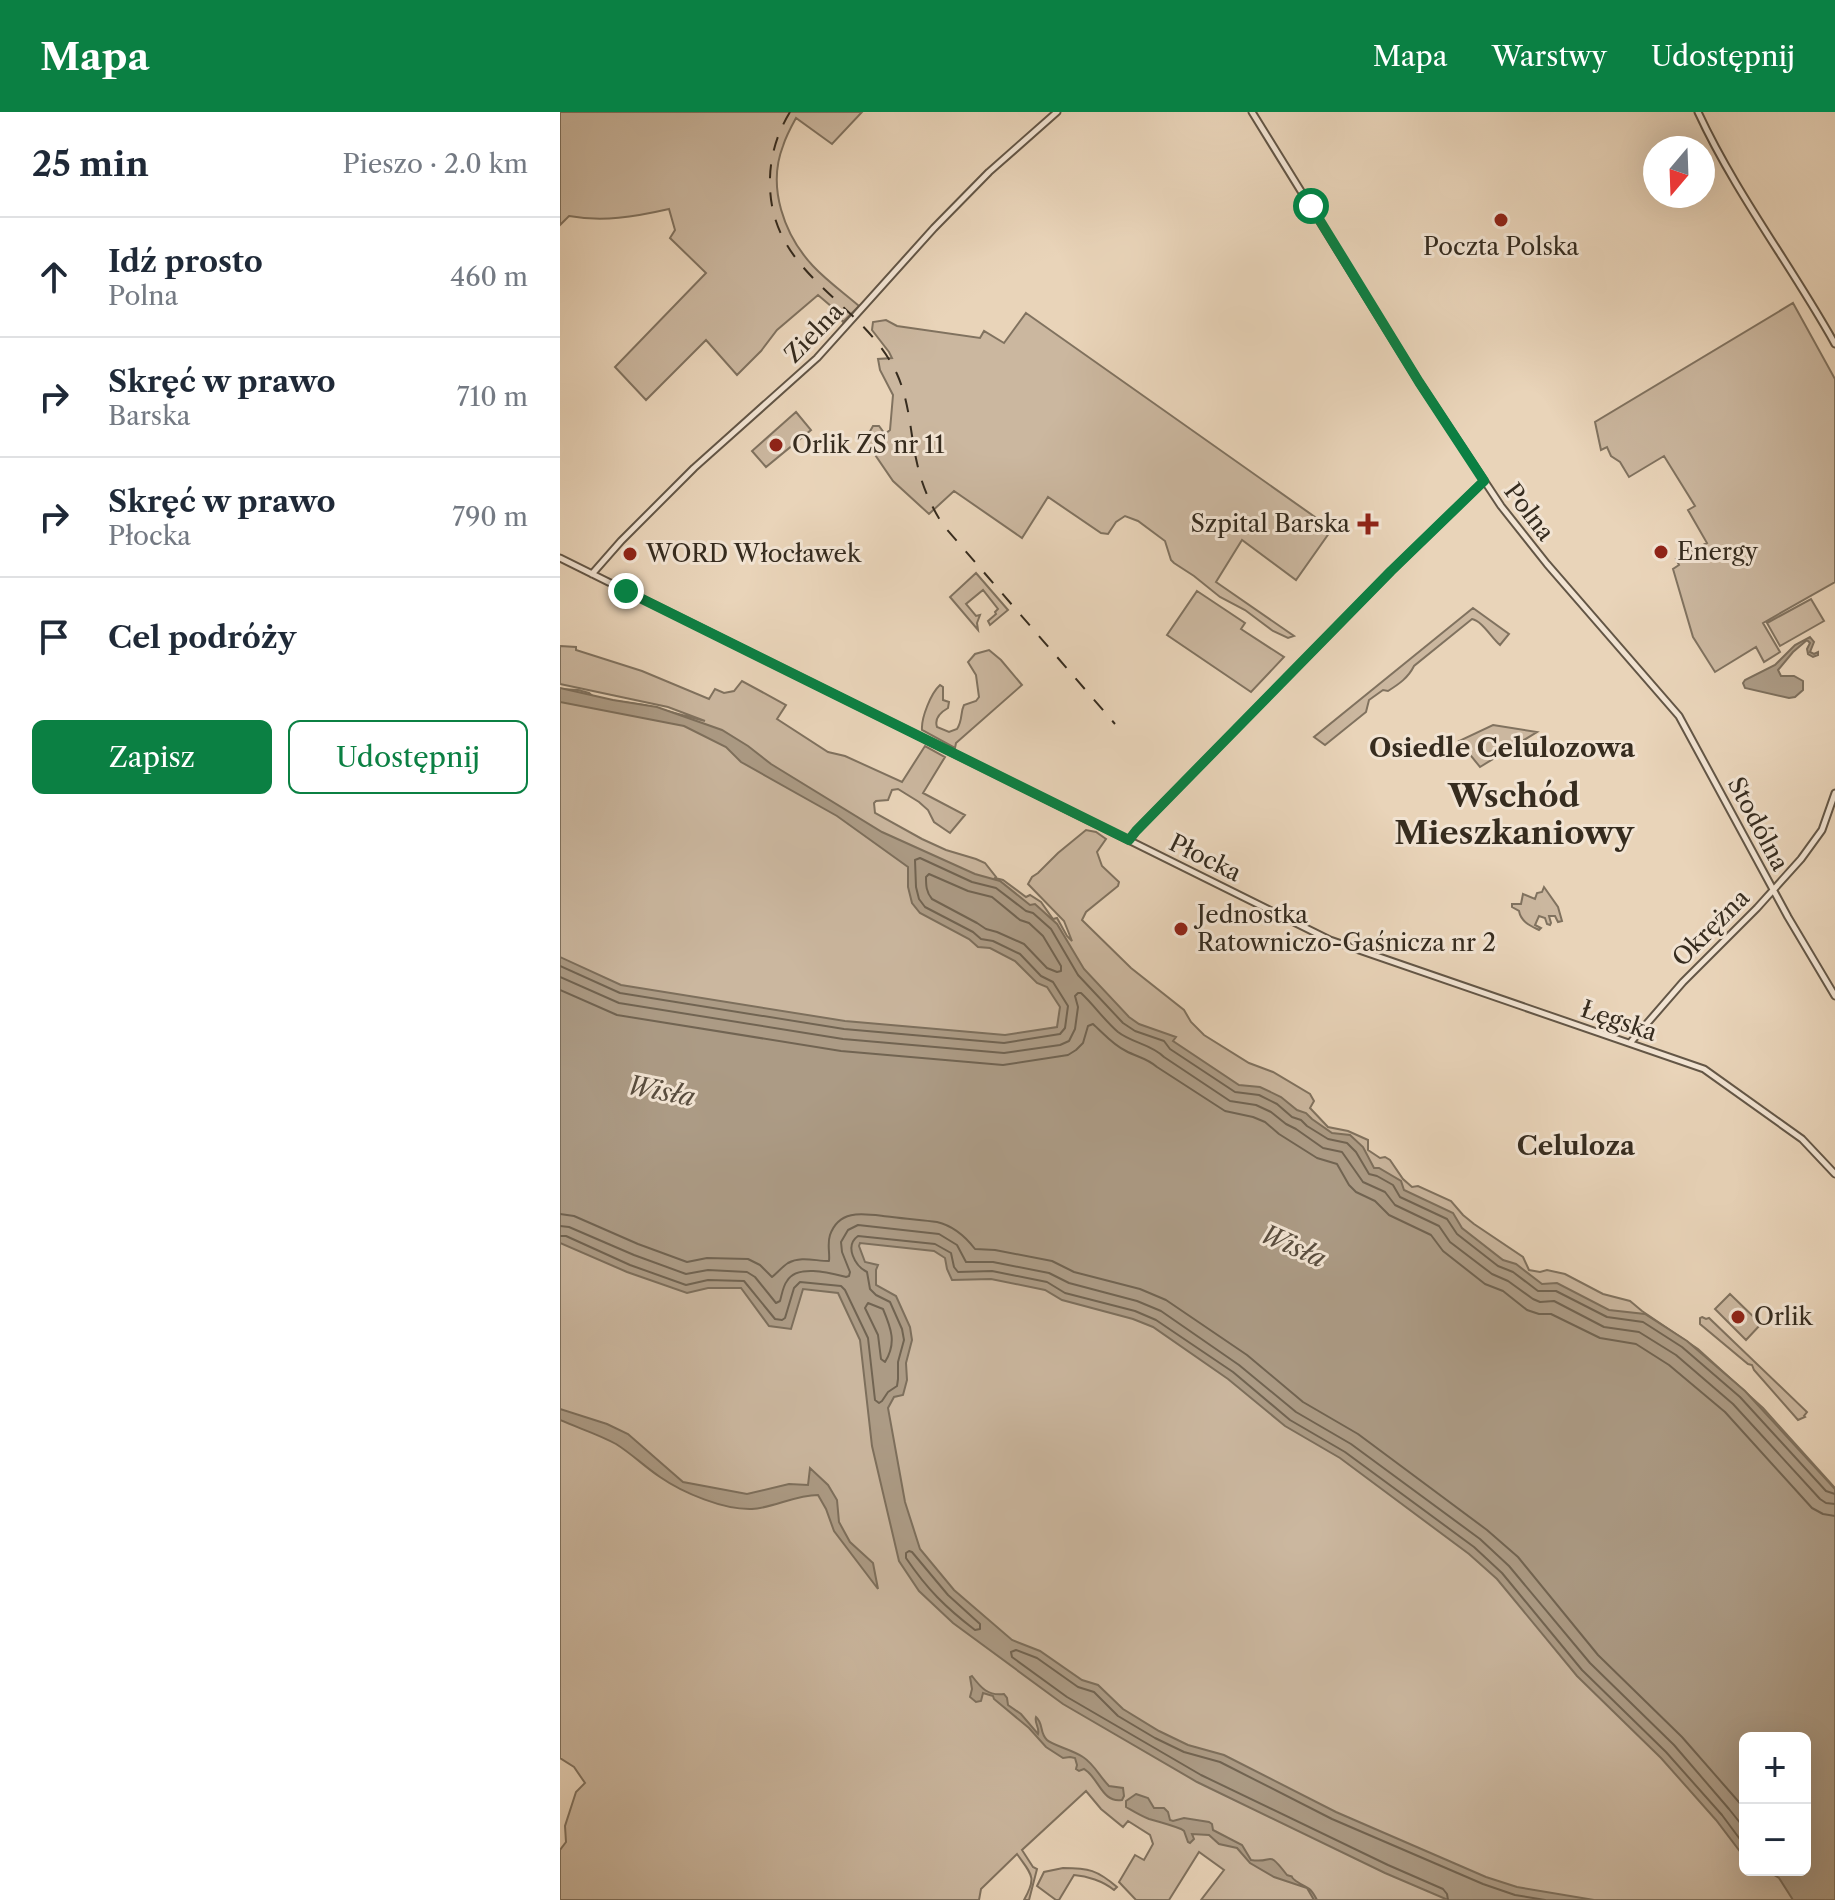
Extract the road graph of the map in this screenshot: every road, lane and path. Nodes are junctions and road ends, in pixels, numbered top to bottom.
1 (1057, 112) edge
2 (1252, 112) edge
3 (1698, 112) edge
4 (1835, 344) edge
5 (1484, 481) junction
6 (560, 558) edge
7 (592, 574) junction
8 (1644, 674) joint
9 (1835, 793) edge
10 (1129, 840) junction
11 (1774, 890) junction
12 (1362, 953) joint
13 (1835, 996) edge
14 (1630, 1043) junction
15 (1835, 1174) edge

1 - 7 street, Zielna
2 - 5 street, Polna
3 - 4 street
5 - 8 street, Polna
5 - 10 street
6 - 7 street, Płocka
7 - 10 street, Płocka
8 - 11 street, Stodólna
9 - 11 street, Okrężna
10 - 12 street, Płocka
11 - 13 street, Stodólna
11 - 14 street, Okrężna
12 - 14 street, Łęgska
14 - 15 street, Łęgska

